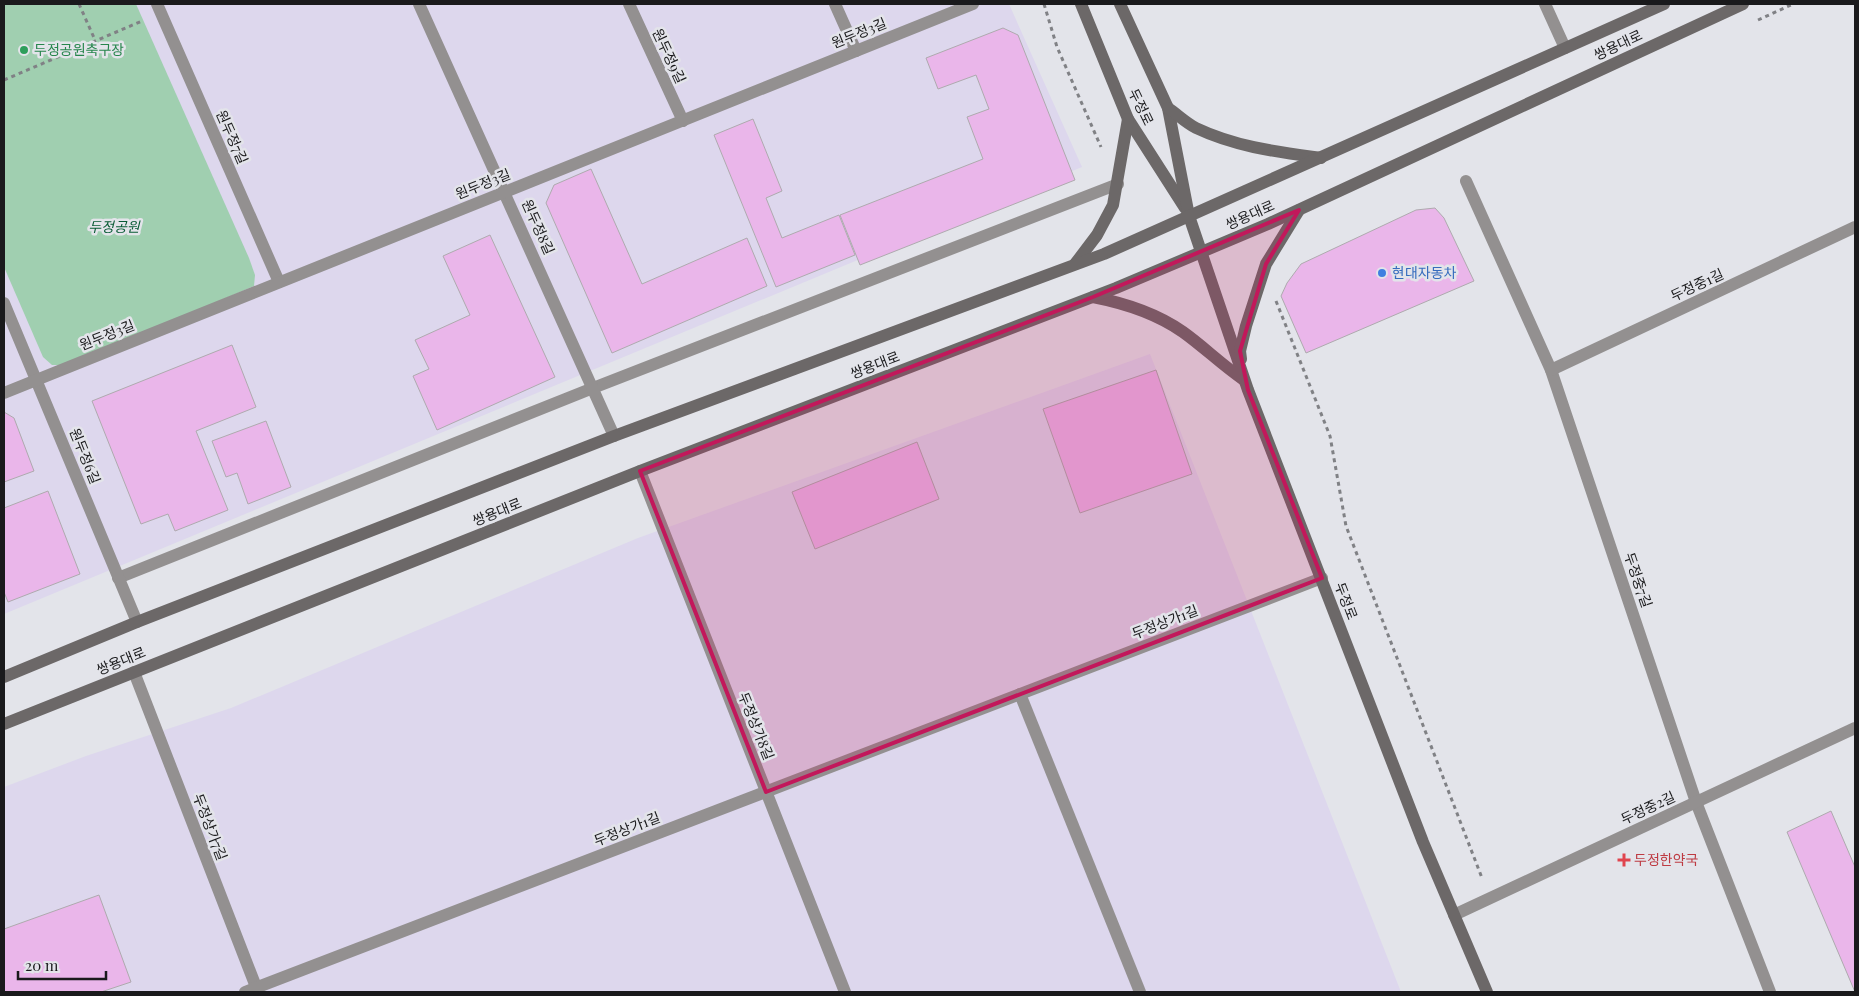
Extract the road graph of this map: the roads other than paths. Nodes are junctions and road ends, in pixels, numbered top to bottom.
1 (419, 4) edge
2 (629, 4) edge
3 (836, 4) edge
4 (973, 4) edge
5 (1081, 4) edge
6 (1120, 4) edge
7 (1545, 4) edge
8 (1664, 4) edge
9 (1743, 4) edge
10 (158, 8) edge
11 (1565, 48) junction
12 (856, 50) junction
13 (1168, 108) junction
14 (1128, 119) junction
15 (683, 120) junction
16 (1321, 158) junction
17 (1466, 182) dead end
18 (1118, 184) junction
19 (505, 191) junction
20 (1299, 210) junction
21 (1189, 216) junction
22 (1855, 227) edge
23 (1203, 252) junction
24 (1075, 265) junction
25 (279, 282) junction
26 (1093, 298) junction
27 (4, 303) edge
28 (1551, 370) junction
29 (37, 379) junction
30 (1244, 380) junction
31 (593, 388) junction
32 (4, 393) edge
33 (614, 436) junction
34 (640, 471) junction
35 (118, 578) junction
36 (1322, 578) junction
37 (136, 622) junction
38 (134, 672) junction
39 (4, 677) edge
40 (1020, 694) junction
41 (4, 724) edge
42 (1855, 728) edge
43 (766, 792) junction
44 (1696, 802) junction
45 (1454, 915) junction
46 (253, 991) edge
47 (845, 992) edge
48 (1140, 992) edge
49 (1487, 992) edge
50 (1770, 992) edge

1 - 19 street, 원두정8길
2 - 15 street, 원두정9길
3 - 12 street
4 - 12 street, 원두정3길
5 - 14 street, 두정로
6 - 13 street, 두정로
7 - 11 street
8 - 11 street, 쌍용대로
9 - 20 street, 쌍용대로
10 - 25 street, 원두정7길
11 - 16 street, 쌍용대로
12 - 15 street, 원두정3길
13 - 16 street
13 - 21 street, 두정로
14 - 18 street
14 - 21 street, 두정로
15 - 19 street, 원두정3길
16 - 21 street, 쌍용대로
17 - 28 street, 두정중7길
18 - 24 street
18 - 31 street
19 - 25 street, 원두정3길
19 - 31 street, 원두정8길
20 - 23 street, 쌍용대로
20 - 30 street
21 - 23 street, 두정로
21 - 24 street, 쌍용대로
22 - 28 street, 두정중1길
23 - 26 street, 쌍용대로
23 - 30 street, 두정로
24 - 33 street, 쌍용대로
25 - 29 street, 원두정3길
26 - 30 street
26 - 34 street, 쌍용대로
27 - 29 street, 원두정6길
28 - 44 street, 두정중7길
29 - 32 street, 원두정3길
29 - 35 street, 원두정6길
30 - 36 street, 두정로
31 - 33 street, 원두정8길
31 - 35 street
33 - 37 street, 쌍용대로
34 - 38 street, 쌍용대로
34 - 43 street, 두정상가8길
35 - 37 street, 원두정6길
36 - 40 street, 두정상가1길
36 - 45 street, 두정로
37 - 39 street, 쌍용대로
38 - 41 street, 쌍용대로
38 - 46 street, 두정상가7길
40 - 43 street, 두정상가1길
40 - 48 street
42 - 44 street, 두정중2길
43 - 46 street, 두정상가1길
43 - 47 street, 두정상가8길
44 - 45 street, 두정중2길
44 - 50 street, 두정중7길
45 - 49 street, 두정로

